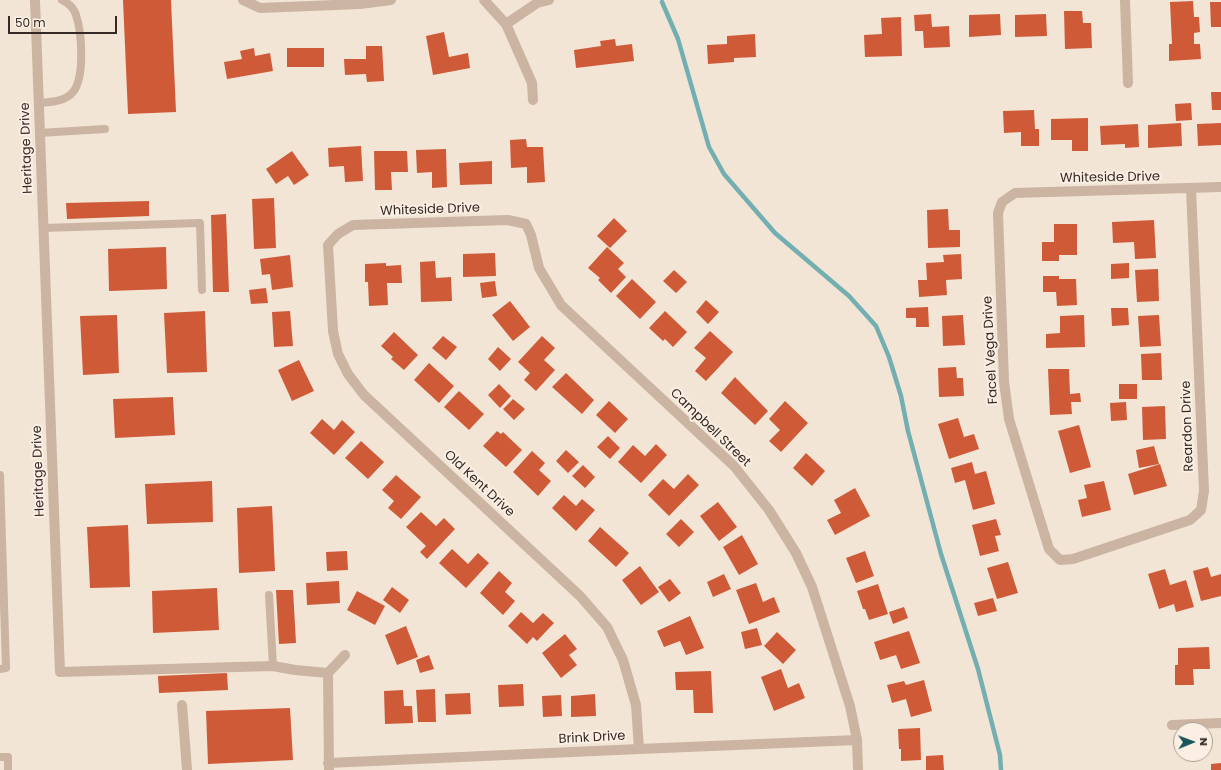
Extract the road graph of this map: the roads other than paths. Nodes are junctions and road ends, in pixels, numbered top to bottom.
1 (35, 0) edge
2 (62, 0) edge
3 (243, 0) edge
4 (391, 0) edge
5 (484, 0) edge
6 (549, 0) edge
7 (1124, 0) edge
8 (506, 24) junction
9 (1128, 83) dead end
10 (533, 100) dead end
11 (38, 103) junction
12 (105, 129) dead end
13 (39, 133) junction
14 (1221, 187) edge
15 (1191, 189) junction
16 (1002, 202) joint
17 (526, 224) joint
18 (43, 228) junction
19 (338, 234) joint
20 (202, 290) dead end
21 (0, 475) edge
22 (0, 504) edge
23 (1060, 560) joint
24 (270, 595) dead end
25 (345, 655) dead end
26 (273, 666) junction
27 (0, 668) edge
28 (328, 673) junction
29 (182, 705) dead end
30 (1221, 723) edge
31 (1172, 725) dead end
32 (857, 740) junction
33 (639, 748) junction
34 (0, 757) edge
35 (328, 767) edge
36 (8, 770) edge
37 (187, 770) edge
38 (858, 770) edge

1 - 11 street, Heritage Drive
2 - 11 lane
3 - 4 street
5 - 8 street
6 - 8 street
7 - 9 street
8 - 10 street
11 - 13 street, Heritage Drive
12 - 13 lane
13 - 18 street, Heritage Drive
14 - 15 street, Whiteside Drive
15 - 16 street, Whiteside Drive
15 - 23 street, Reardon Drive
16 - 23 street, Facel Vega Drive
17 - 19 street, Whiteside Drive
17 - 32 street, Campbell Street
18 - 20 lane
18 - 26 street, Heritage Drive
19 - 33 street, Old Kent Drive
21 - 22 lane
22 - 27 lane
24 - 26 lane
25 - 28 street
26 - 28 street, Heritage Drive
28 - 35 street
29 - 37 street
30 - 31 street
32 - 33 street, Brink Drive
32 - 38 street, Campbell Street
33 - 35 street, Brink Drive
34 - 36 lane

